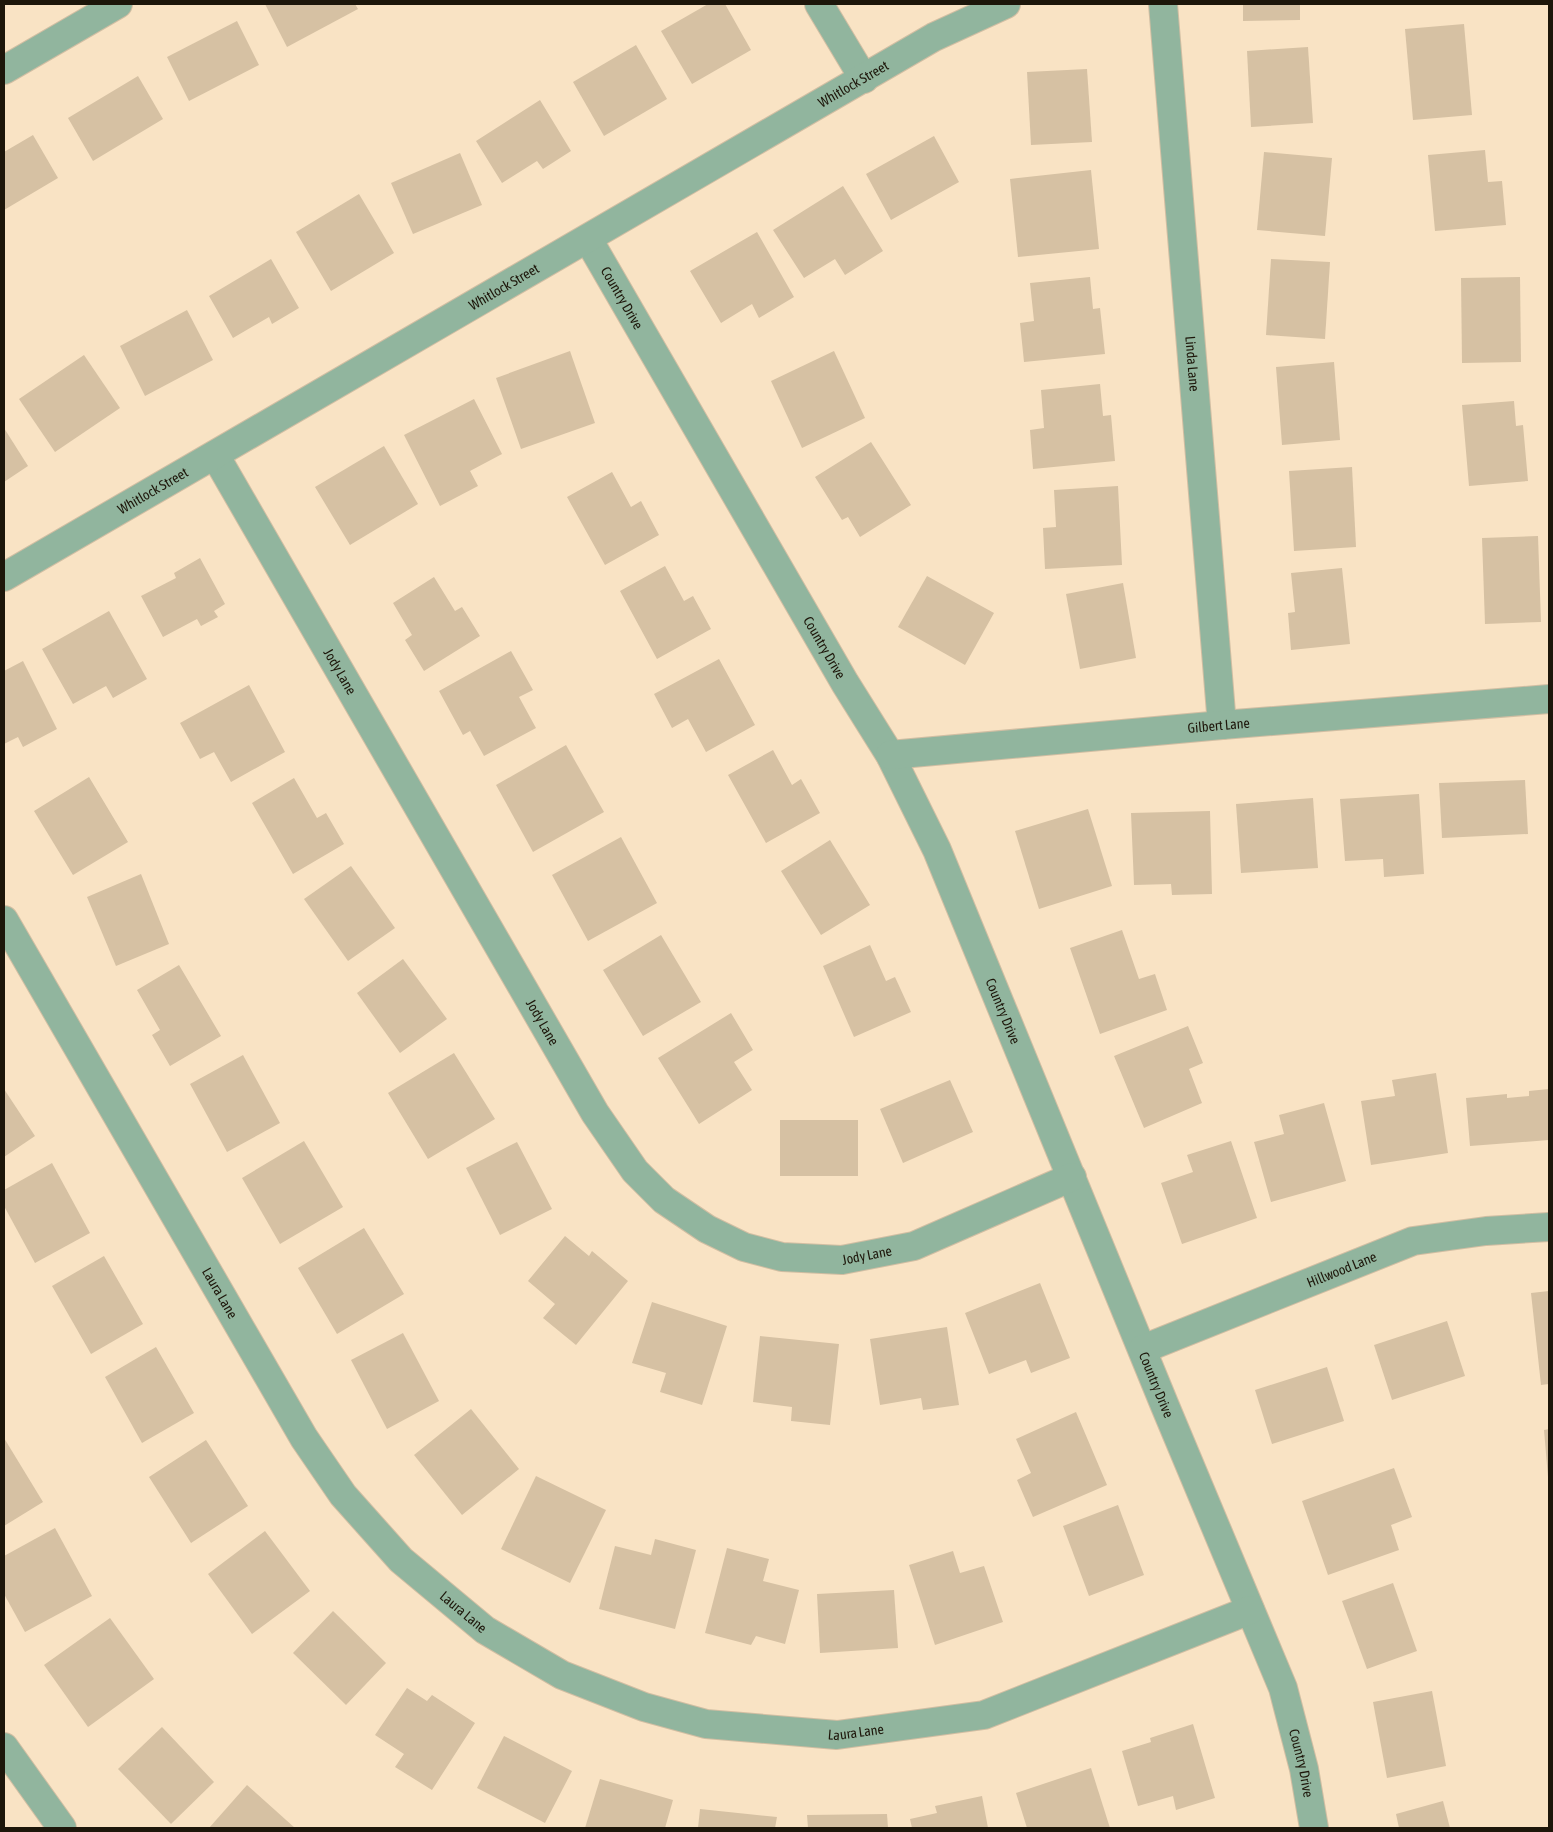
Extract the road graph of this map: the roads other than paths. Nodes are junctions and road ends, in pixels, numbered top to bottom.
1 (118, 4) edge
2 (819, 4) edge
3 (1006, 4) edge
4 (1163, 4) edge
5 (4, 70) edge
6 (864, 79) junction
7 (588, 239) junction
8 (215, 455) junction
9 (4, 577) edge
10 (1549, 700) edge
11 (1222, 725) junction
12 (890, 754) junction
13 (4, 920) edge
14 (1072, 1177) junction
15 (1549, 1227) edge
16 (1143, 1349) junction
17 (1250, 1610) junction
18 (4, 1747) edge
19 (60, 1828) edge
20 (1314, 1828) edge

1 - 5 street
2 - 6 street
3 - 6 street, Whitlock Street
4 - 11 street, Linda Lane
6 - 7 street, Whitlock Street
7 - 8 street, Whitlock Street
7 - 12 street, Country Drive
8 - 9 street, Whitlock Street
8 - 14 street, Jody Lane
10 - 11 street, Gilbert Lane
11 - 12 street, Gilbert Lane
12 - 14 street, Country Drive
13 - 17 street, Laura Lane
14 - 16 street, Country Drive
15 - 16 street, Hillwood Lane
16 - 17 street, Country Drive
17 - 20 street, Country Drive
18 - 19 street

